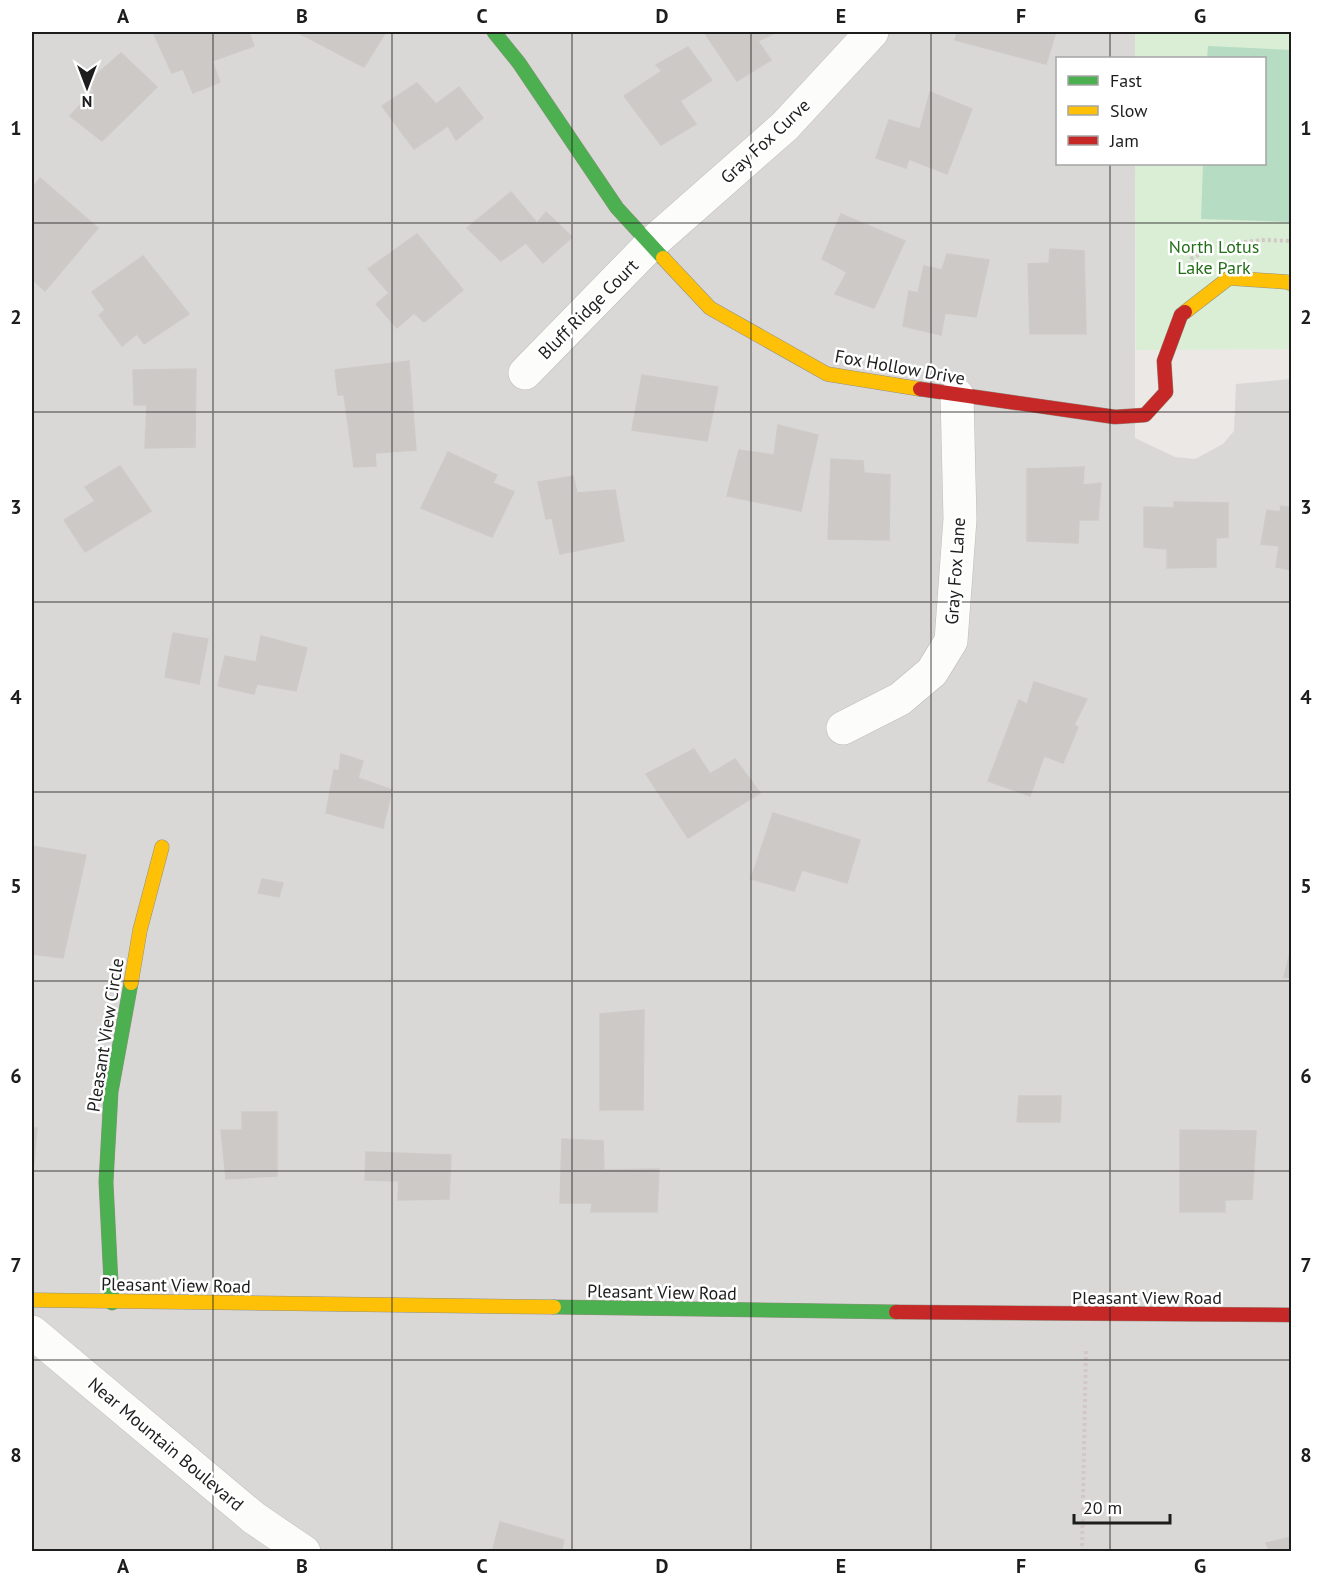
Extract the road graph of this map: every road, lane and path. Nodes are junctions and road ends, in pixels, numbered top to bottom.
1 (494, 32) edge
2 (872, 32) edge
3 (651, 244) junction
4 (1292, 284) edge
5 (525, 373) dead end
6 (957, 395) junction
7 (843, 728) dead end
8 (162, 847) dead end
9 (32, 1300) edge
10 (112, 1303) junction
11 (1292, 1315) edge
12 (32, 1332) edge
13 (1086, 1341) dead end
14 (304, 1551) edge
15 (1082, 1551) edge

1 - 3 street, Fox Hollow Drive
2 - 3 street, Gray Fox Curve
3 - 5 street, Bluff Ridge Court
3 - 6 street, Fox Hollow Drive
4 - 6 street, Fox Hollow Drive
6 - 7 street, Gray Fox Lane
8 - 10 street, Pleasant View Circle
9 - 10 street, Pleasant View Road
10 - 11 street, Pleasant View Road
12 - 14 street, Near Mountain Boulevard
13 - 15 path

